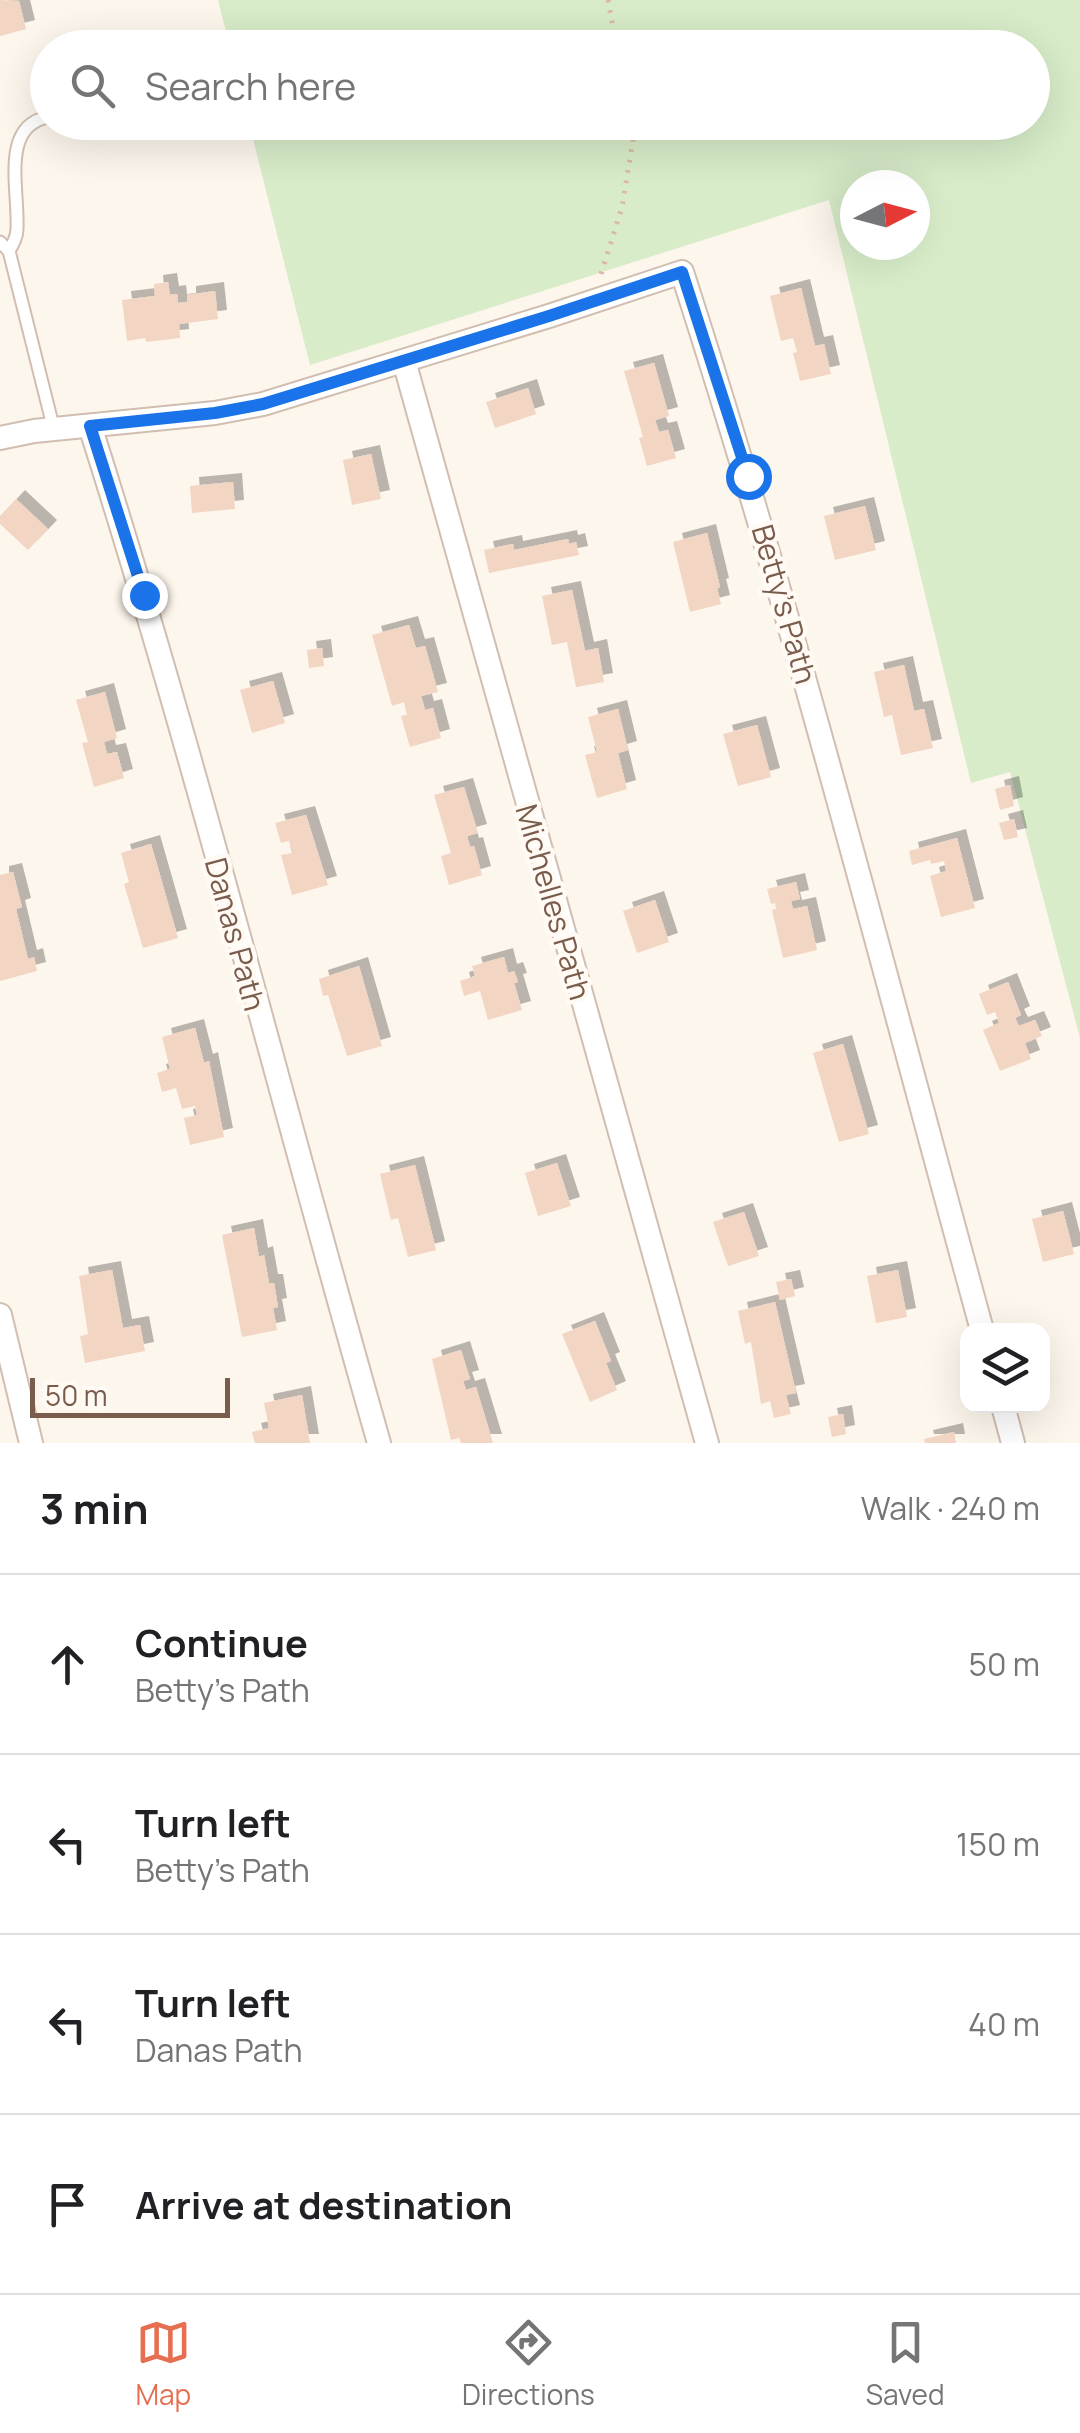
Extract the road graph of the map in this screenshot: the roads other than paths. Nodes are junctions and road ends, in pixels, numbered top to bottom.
1 (30, 121) edge
2 (5, 246) edge
3 (404, 361) junction
4 (90, 426) junction
5 (54, 430) junction
6 (0, 438) edge
7 (0, 1315) edge
8 (980, 1323) edge
9 (12, 1412) edge
10 (1005, 1413) edge
11 (31, 1443) edge
12 (379, 1443) edge
13 (707, 1443) edge
14 (1013, 1443) edge

1 - 2 lane
2 - 5 lane
3 - 4 street, Betty's Path
3 - 8 street, Betty's Path
3 - 13 street, Michelles Path
4 - 5 street, Betty's Path
4 - 12 street, Danas Path
5 - 6 street, Betty's Path
7 - 9 street
9 - 11 street
10 - 14 street

